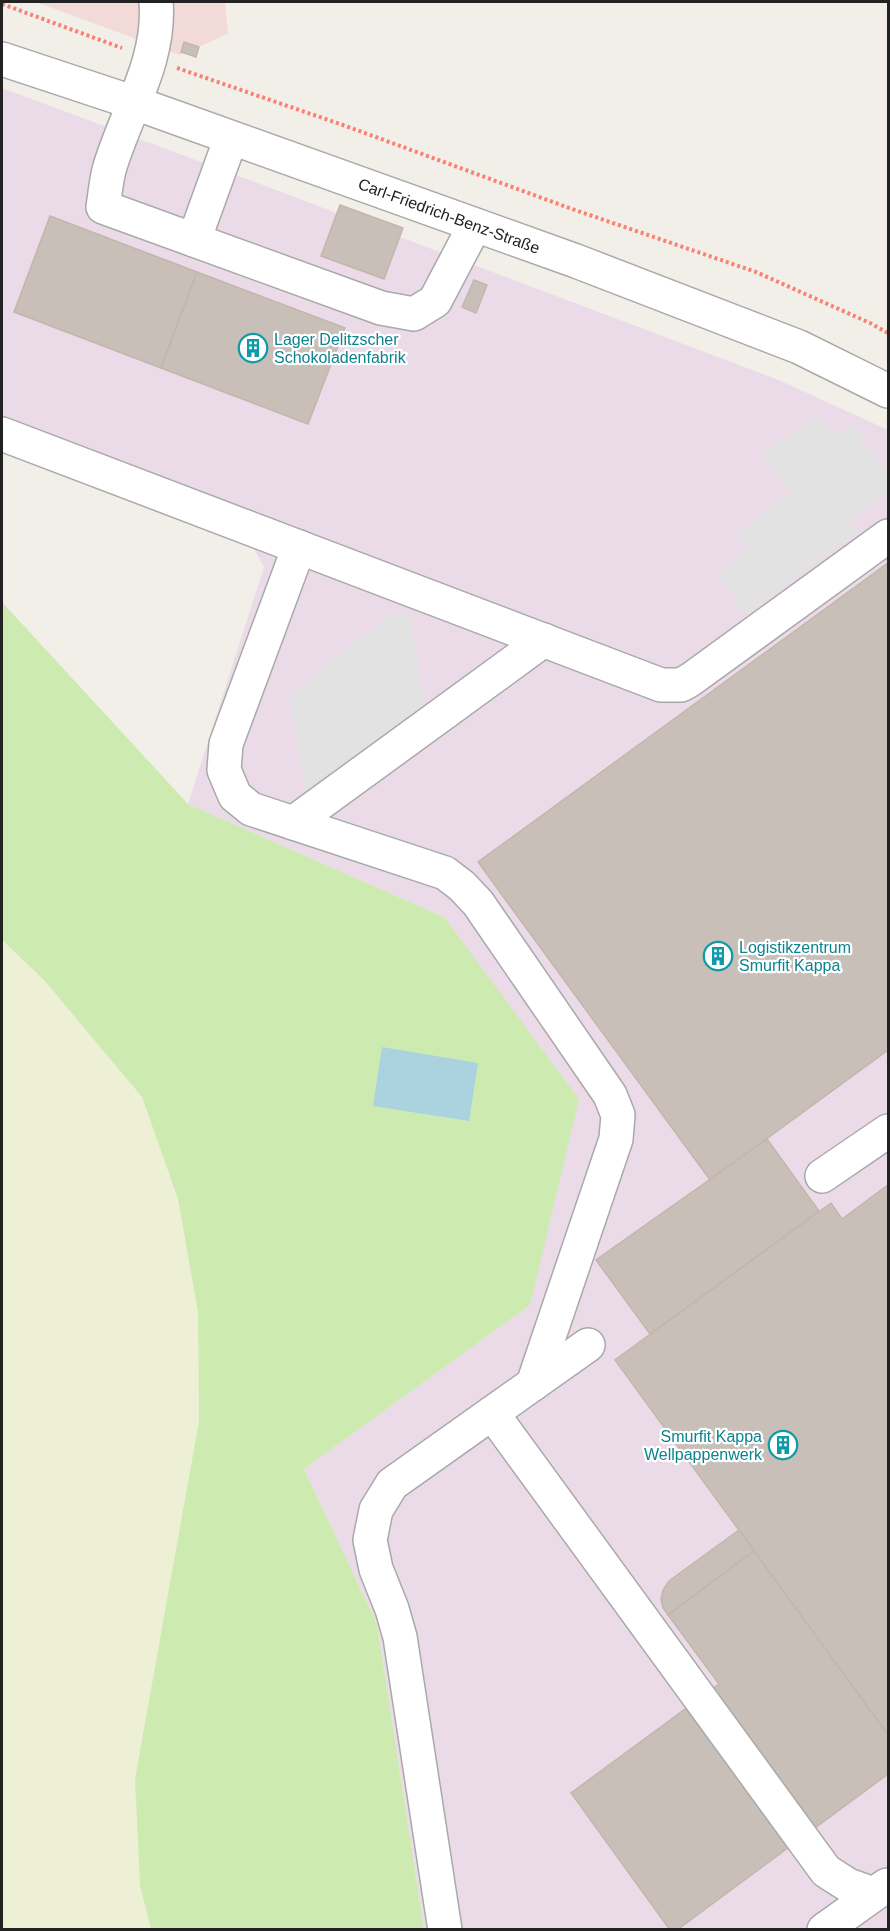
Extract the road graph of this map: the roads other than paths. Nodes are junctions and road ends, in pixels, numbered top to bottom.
1 (156, 2) edge
2 (2, 59) edge
3 (135, 103) junction
4 (231, 138) junction
5 (475, 225) junction
6 (194, 240) junction
7 (888, 391) edge
8 (2, 434) edge
9 (888, 536) edge
10 (298, 547) junction
11 (544, 640) junction
12 (293, 823) junction
13 (888, 1131) edge
14 (822, 1176) dead end
15 (588, 1345) dead end
16 (533, 1384) junction
17 (492, 1413) junction
18 (881, 1889) edge
19 (445, 1929) edge
20 (824, 1929) edge

1 - 3 street
2 - 3 street, Carl-Friedrich-Benz-Straße
3 - 4 street, Carl-Friedrich-Benz-Straße
3 - 6 street
4 - 5 street, Carl-Friedrich-Benz-Straße
4 - 6 street
5 - 6 street
5 - 7 street, Carl-Friedrich-Benz-Straße
8 - 10 street
9 - 11 street
10 - 11 street
10 - 12 street
11 - 12 street
12 - 16 street
13 - 14 street
15 - 16 street
16 - 17 street
17 - 18 street
17 - 19 street
18 - 20 street

